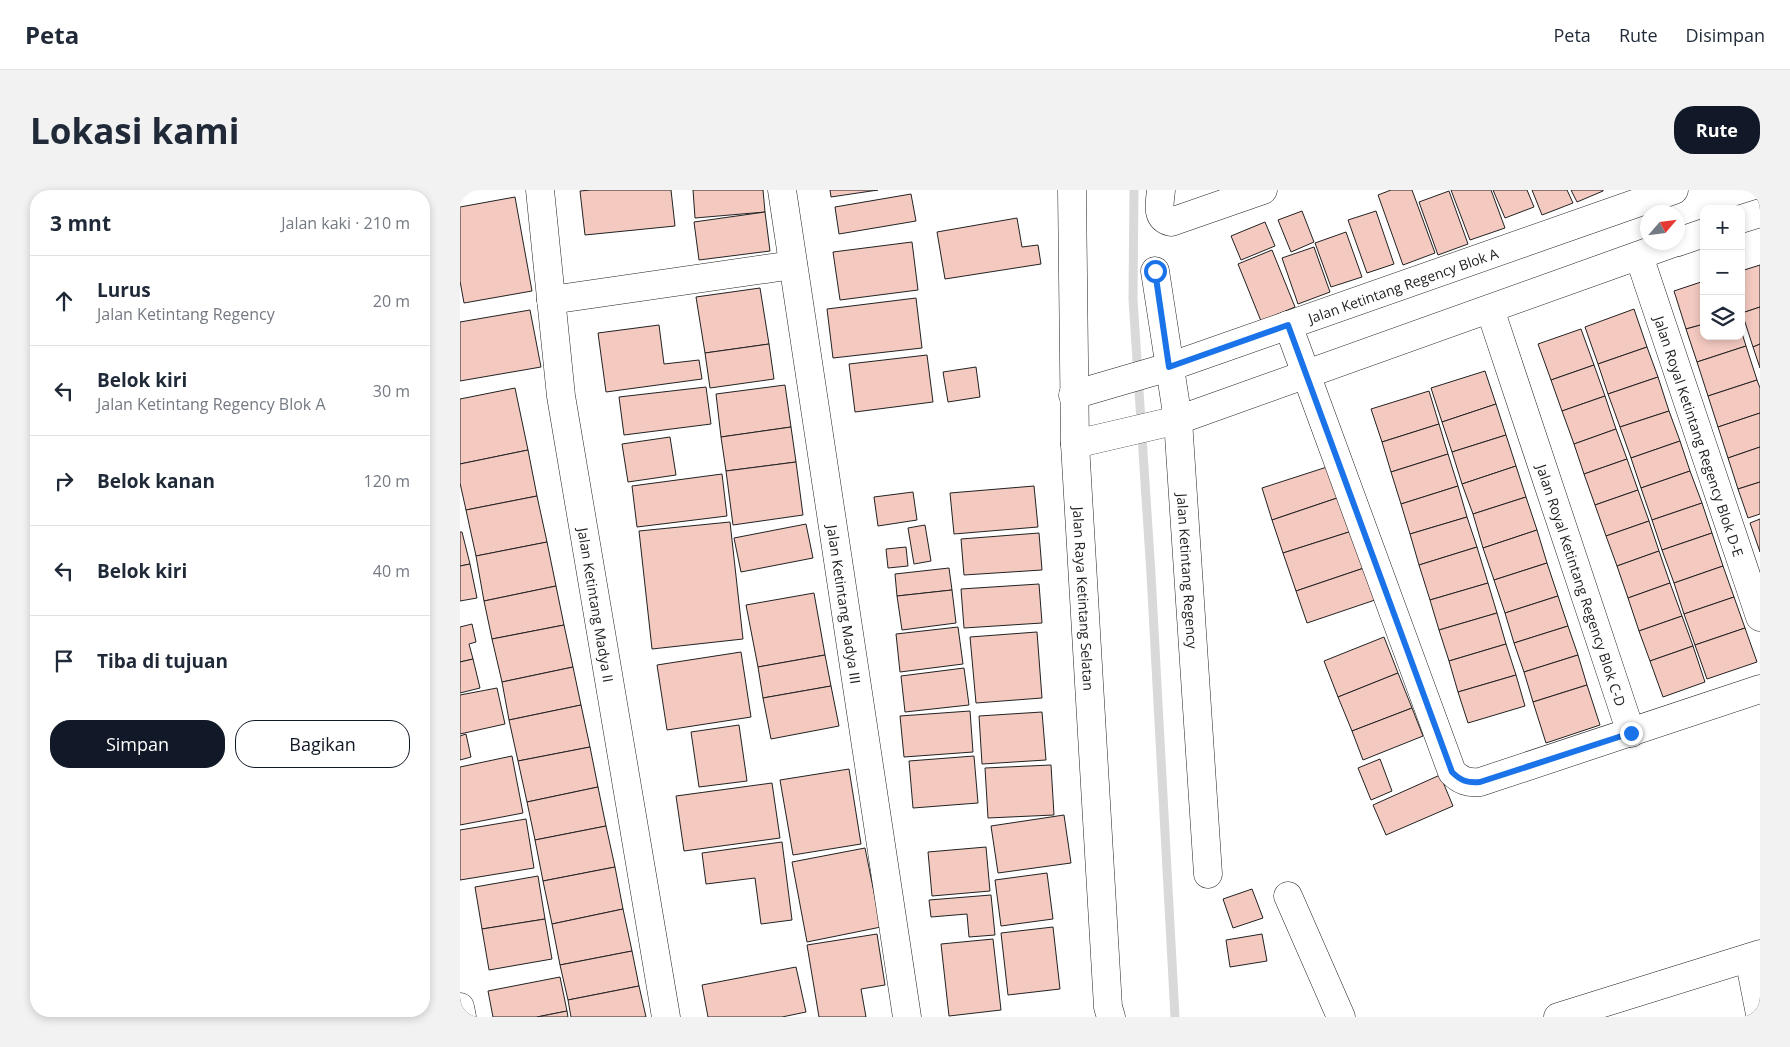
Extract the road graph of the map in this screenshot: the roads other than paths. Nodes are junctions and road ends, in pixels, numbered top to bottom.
1 (540, 190) edge
2 (782, 190) edge
3 (1072, 190) edge
4 (1161, 190) edge
5 (1263, 190) edge
6 (1674, 190) edge
7 (1760, 213) edge
8 (1745, 218) edge
9 (1700, 234) edge
10 (1685, 239) edge
11 (1655, 250) edge
12 (1639, 256) junction
13 (793, 265) junction
14 (1155, 271) dead end
15 (551, 300) junction
16 (1490, 309) junction
17 (1288, 325) junction
18 (1160, 369) junction
19 (1307, 374) junction
20 (1073, 395) junction
21 (1170, 422) junction
22 (1075, 444) junction
23 (1760, 617) edge
24 (1760, 689) edge
25 (1631, 733) junction
26 (1208, 874) dead end
27 (1288, 896) dead end
28 (1755, 956) edge
29 (460, 1007) edge
30 (1108, 1014) edge
31 (1760, 1014) edge
32 (462, 1017) edge
33 (666, 1017) edge
34 (906, 1017) edge
35 (1341, 1017) edge
36 (1558, 1017) edge

1 - 15 street, Jalan Ketintang Madya II
2 - 13 street, Jalan Ketintang Madya III
3 - 20 street, Jalan Raya Ketintang Selatan
4 - 5 street
6 - 17 street, Jalan Ketintang Regency Blok A
7 - 8 street
9 - 10 street
11 - 12 street
12 - 16 street
12 - 23 street, Jalan Royal Ketintang Regency Blok D-E
13 - 15 street
13 - 34 street, Jalan Ketintang Madya III
14 - 18 street, Jalan Ketintang Regency
15 - 33 street, Jalan Ketintang Madya II
16 - 19 street
16 - 25 street, Jalan Royal Ketintang Regency Blok C-D
17 - 18 street, Jalan Ketintang Regency Blok A
17 - 19 street
18 - 20 street, Jalan Ketintang Regency Blok A
18 - 21 street, Jalan Ketintang Regency
19 - 21 street
19 - 25 street
20 - 22 street, Jalan Raya Ketintang Selatan
21 - 22 street
21 - 26 street, Jalan Ketintang Regency
22 - 30 street, Jalan Raya Ketintang Selatan
24 - 25 street
27 - 35 street
28 - 31 street
28 - 36 street
29 - 32 street

